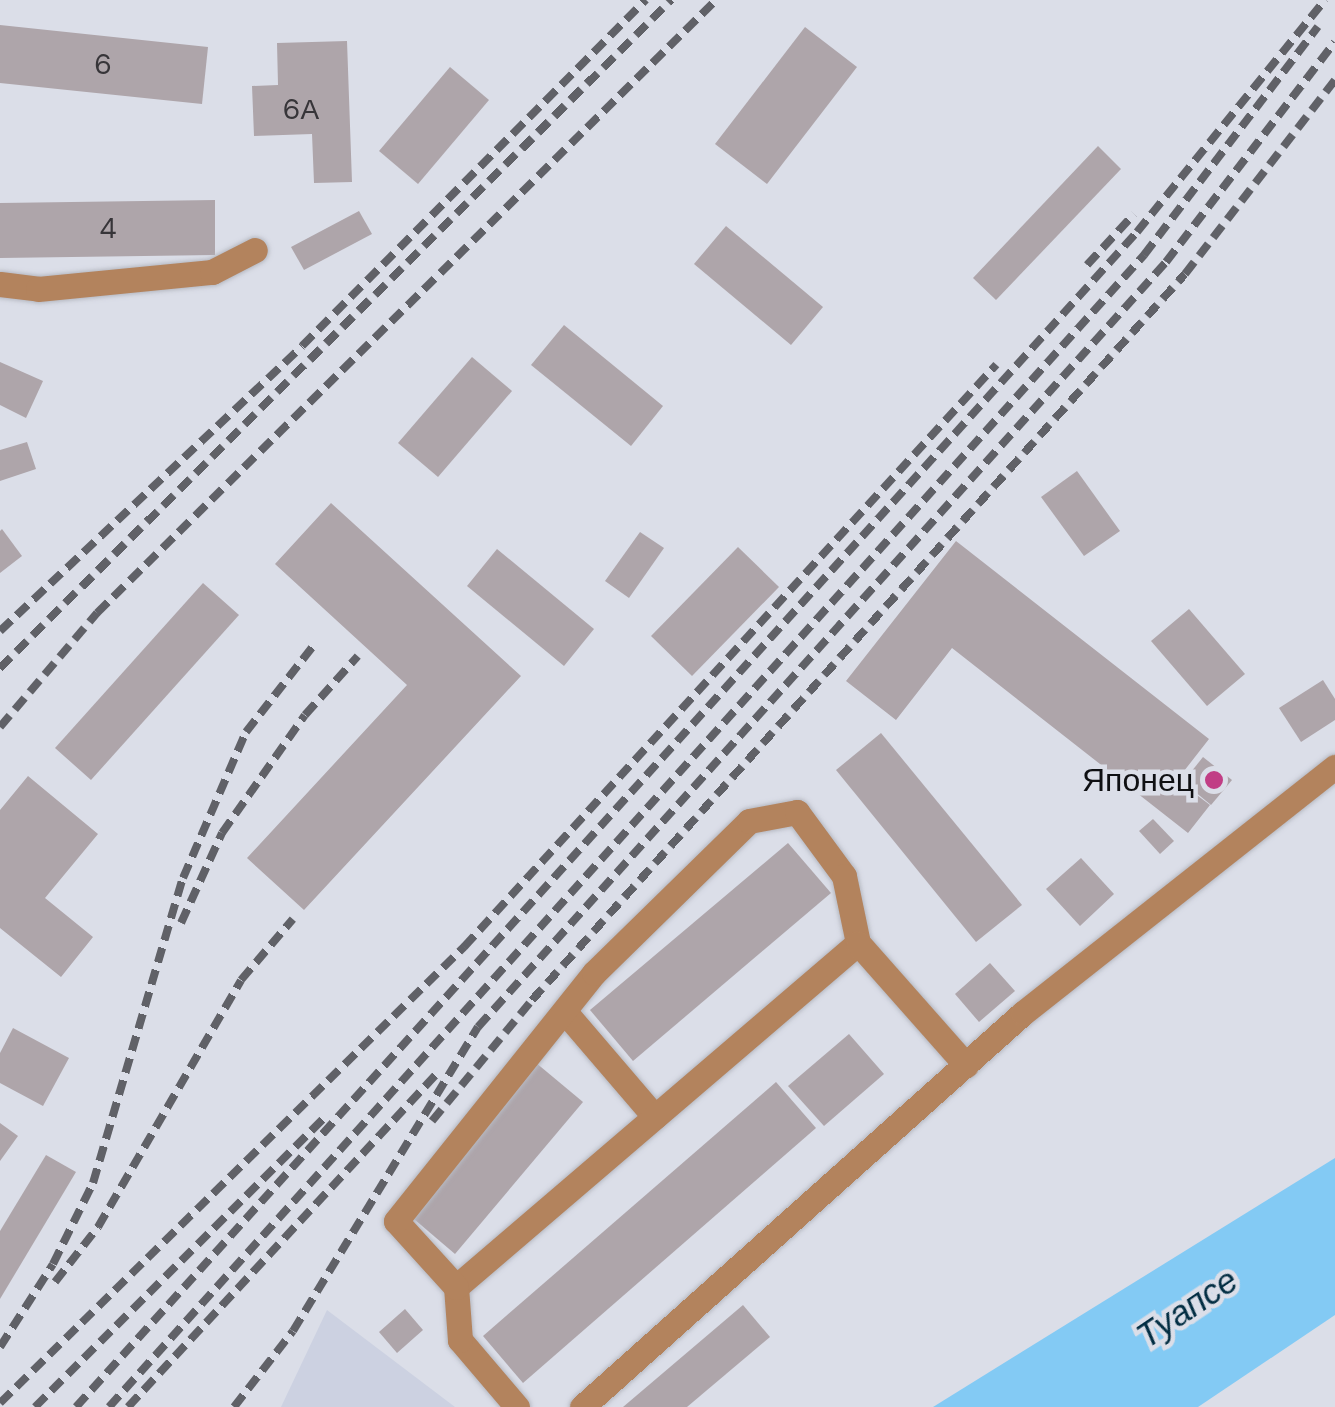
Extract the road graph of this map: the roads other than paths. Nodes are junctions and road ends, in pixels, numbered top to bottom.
1 (256, 250) dead end
2 (0, 284) edge
3 (1335, 766) edge
4 (858, 943) junction
5 (565, 1012) junction
6 (966, 1064) junction
7 (655, 1117) junction
8 (456, 1287) junction
9 (517, 1407) edge
10 (582, 1407) edge

1 - 2 street
3 - 6 street
4 - 5 street
4 - 6 street
4 - 7 street
5 - 7 street
5 - 8 street
6 - 10 street
7 - 8 street
8 - 9 street

